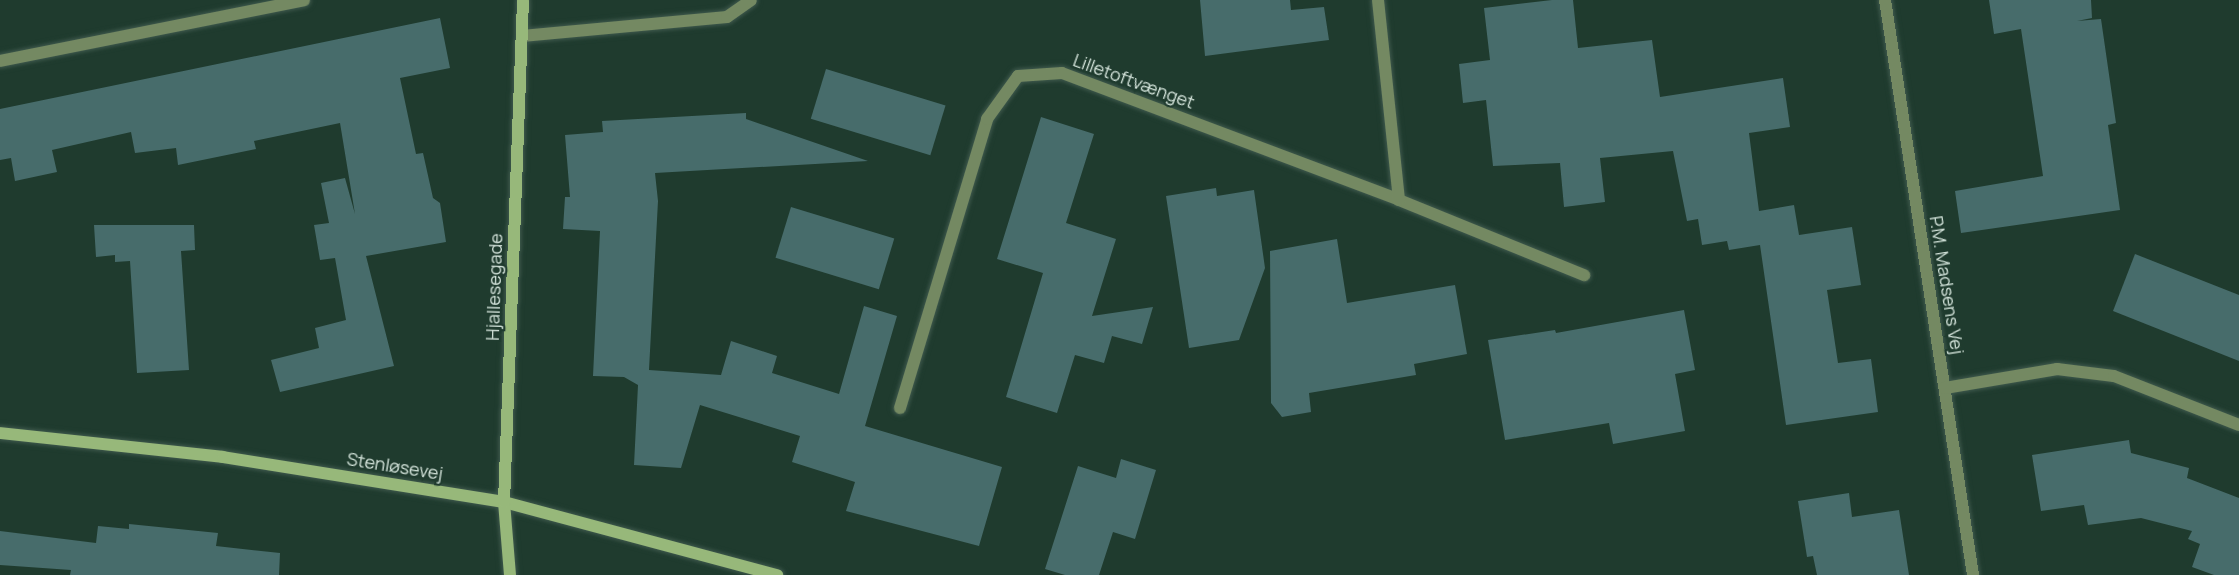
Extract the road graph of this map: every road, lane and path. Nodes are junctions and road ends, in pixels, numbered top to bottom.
1 (304, 0) edge
2 (523, 0) edge
3 (751, 0) edge
4 (1378, 0) edge
5 (1885, 0) edge
6 (522, 36) junction
7 (0, 61) edge
8 (1399, 200) junction
9 (1584, 275) dead end
10 (1945, 388) junction
11 (900, 408) dead end
12 (2239, 425) edge
13 (0, 433) edge
14 (504, 502) junction
15 (510, 575) edge
16 (777, 575) edge
17 (1973, 575) edge

1 - 7 street
2 - 6 street, Hjallesegade
3 - 6 street
4 - 8 street
5 - 10 street, P.M. Madsens Vej
6 - 14 street, Hjallesegade
8 - 9 street, Lilletoftvænget
8 - 11 street, Lilletoftvænget
10 - 12 street
10 - 17 street, P.M. Madsens Vej
13 - 14 street, Stenløsevej
14 - 15 street, Hjallesegade
14 - 16 street, Stenløsevej

